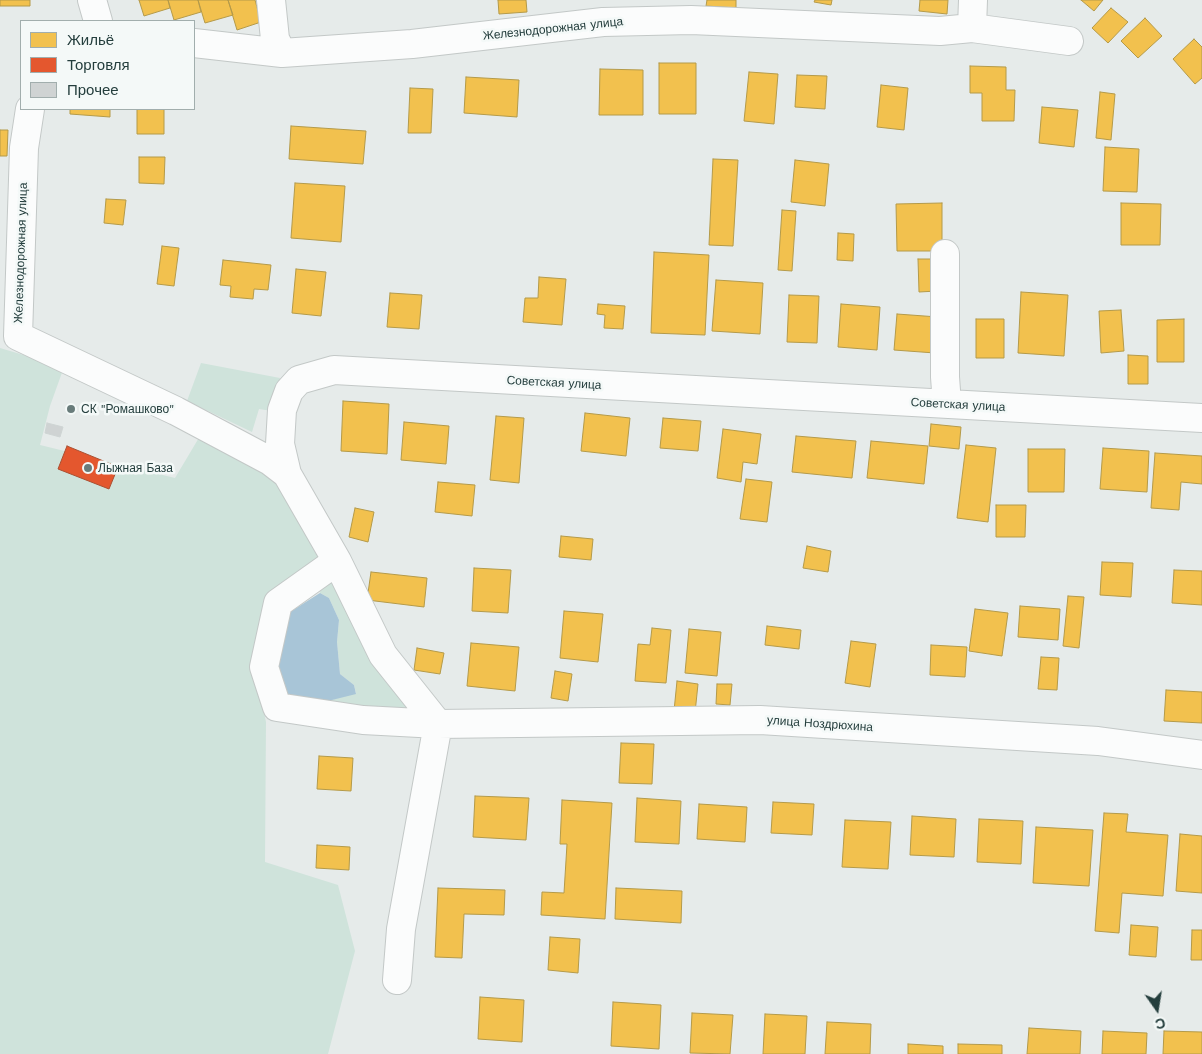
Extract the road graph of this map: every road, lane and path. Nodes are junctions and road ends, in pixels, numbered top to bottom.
1 (92, 0) edge
2 (271, 0) edge
3 (973, 0) edge
4 (98, 20) edge
5 (972, 28) junction
6 (1069, 41) dead end
7 (195, 43) edge
8 (282, 52) junction
9 (30, 110) edge
10 (946, 254) dead end
11 (9, 334) edge
12 (947, 404) junction
13 (1202, 418) edge
14 (287, 474) junction
15 (337, 561) junction
16 (438, 724) junction
17 (1202, 755) edge
18 (397, 980) dead end

1 - 4 street
2 - 8 street
3 - 5 street
5 - 6 street, Железнодорожная улица
5 - 8 street, Железнодорожная улица
7 - 8 street, Железнодорожная улица
9 - 11 street, Железнодорожная улица
10 - 12 street
11 - 14 street, Железнодорожная улица
12 - 13 street, Советская улица
12 - 14 street, Советская улица
14 - 15 street, Советская улица
15 - 16 street, Советская улица
15 - 16 street, улица Ноздрюхина
16 - 17 street, улица Ноздрюхина
16 - 18 street

